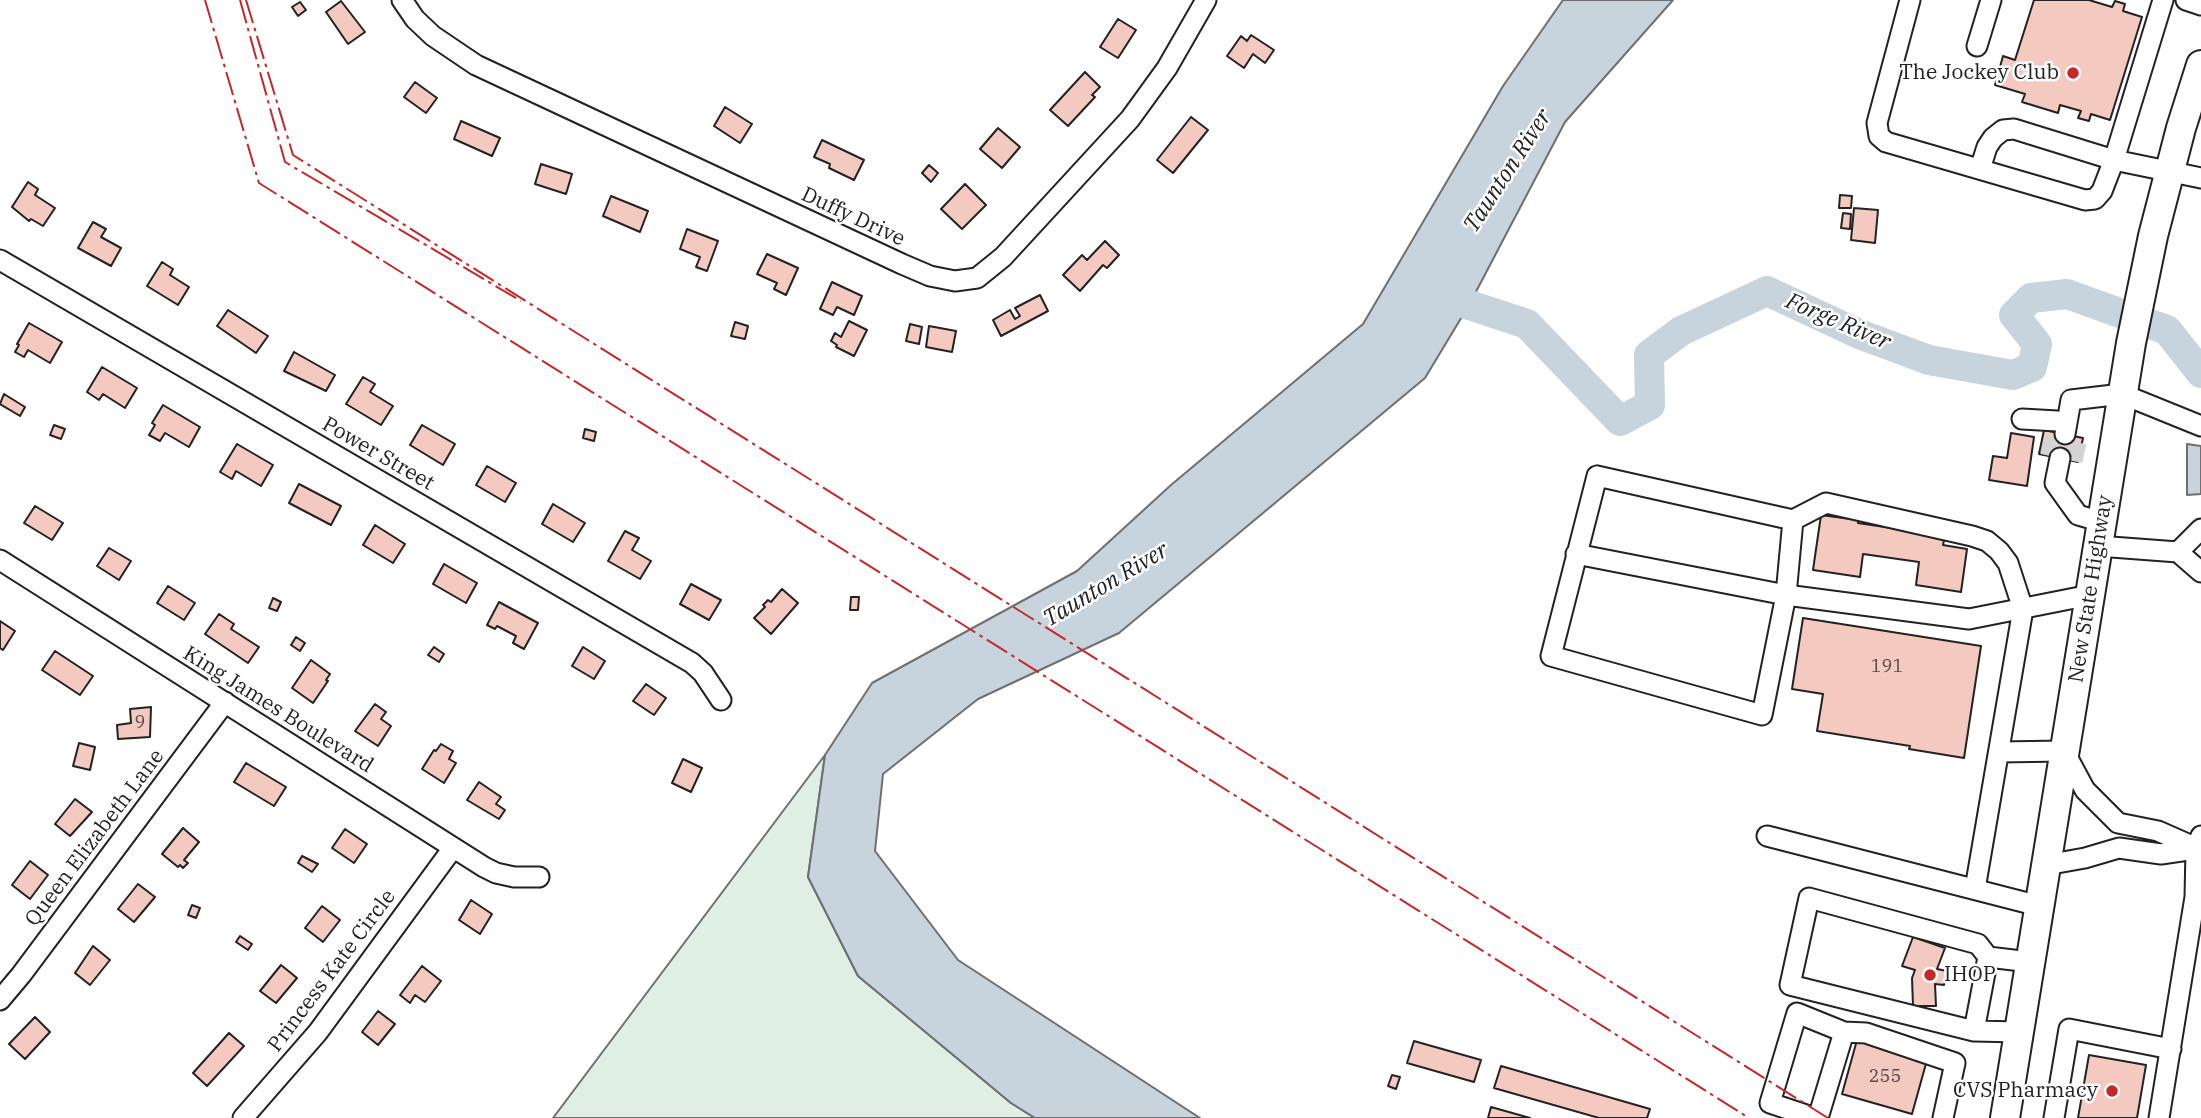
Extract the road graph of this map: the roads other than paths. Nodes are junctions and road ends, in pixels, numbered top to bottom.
1 (402, 0) edge
2 (1206, 0) edge
3 (1910, 0) edge
4 (1991, 0) edge
5 (2163, 0) edge
6 (2186, 0) edge
7 (2201, 5) edge
8 (1977, 46) dead end
9 (2201, 65) edge
10 (2197, 95) edge
11 (2114, 160) junction
12 (1980, 169) junction
13 (2170, 172) junction
14 (2201, 178) edge
15 (0, 260) edge
16 (2122, 394) junction
17 (2022, 419) dead end
18 (2201, 426) edge
19 (2061, 459) tunnel mouth
20 (1793, 520) junction
21 (2201, 529) edge
22 (2100, 534) junction
23 (2178, 552) junction
24 (1576, 554) junction
25 (0, 560) edge
26 (2201, 572) edge
27 (1786, 595) junction
28 (2090, 595) junction
29 (2023, 609) junction
30 (721, 700) dead end
31 (225, 702) junction
32 (2064, 751) junction
33 (2000, 752) junction
34 (1766, 836) dead end
35 (2199, 845) edge
36 (453, 848) junction
37 (2046, 865) junction
38 (539, 877) dead end
39 (1975, 889) junction
40 (2039, 906) junction
41 (1988, 957) junction
42 (2030, 962) junction
43 (0, 1000) edge
44 (1974, 1031) junction
45 (1844, 1032) junction
46 (2019, 1032) junction
47 (2171, 1049) junction
48 (249, 1116) edge
49 (1816, 1118) edge
50 (1943, 1118) edge
51 (2005, 1118) edge
52 (2054, 1118) edge
53 (2159, 1118) edge

1 - 2 street, Duffy Drive
3 - 12 street
4 - 8 street
5 - 11 street
6 - 7 street
9 - 10 highway, New State Highway
10 - 13 highway, New State Highway
11 - 12 street
11 - 12 street
11 - 13 street
13 - 14 street
13 - 16 highway, New State Highway
15 - 30 street, Power Street
16 - 17 street
16 - 18 street
16 - 22 highway, New State Highway
19 - 22 street
20 - 24 street
20 - 27 street
20 - 29 street
21 - 23 street
22 - 23 street
22 - 28 highway, New State Highway
23 - 26 street
24 - 27 street
24 - 27 street
25 - 31 street, King James Boulevard
27 - 29 street
28 - 29 street
28 - 32 highway, New State Highway
29 - 33 street
31 - 36 street, King James Boulevard
31 - 43 street, Queen Elizabeth Lane
32 - 33 street
32 - 35 street
32 - 37 highway, New State Highway
33 - 39 street
34 - 39 street
35 - 37 street
35 - 47 street
36 - 38 street, King James Boulevard
36 - 48 street, Princess Kate Circle
37 - 40 highway, New State Highway
39 - 40 street
40 - 42 highway, New State Highway
41 - 42 street
41 - 44 street
41 - 44 street
42 - 46 highway, New State Highway
44 - 46 street
45 - 49 street
45 - 49 street
45 - 50 street
46 - 51 highway, New State Highway
47 - 52 street
47 - 53 street

